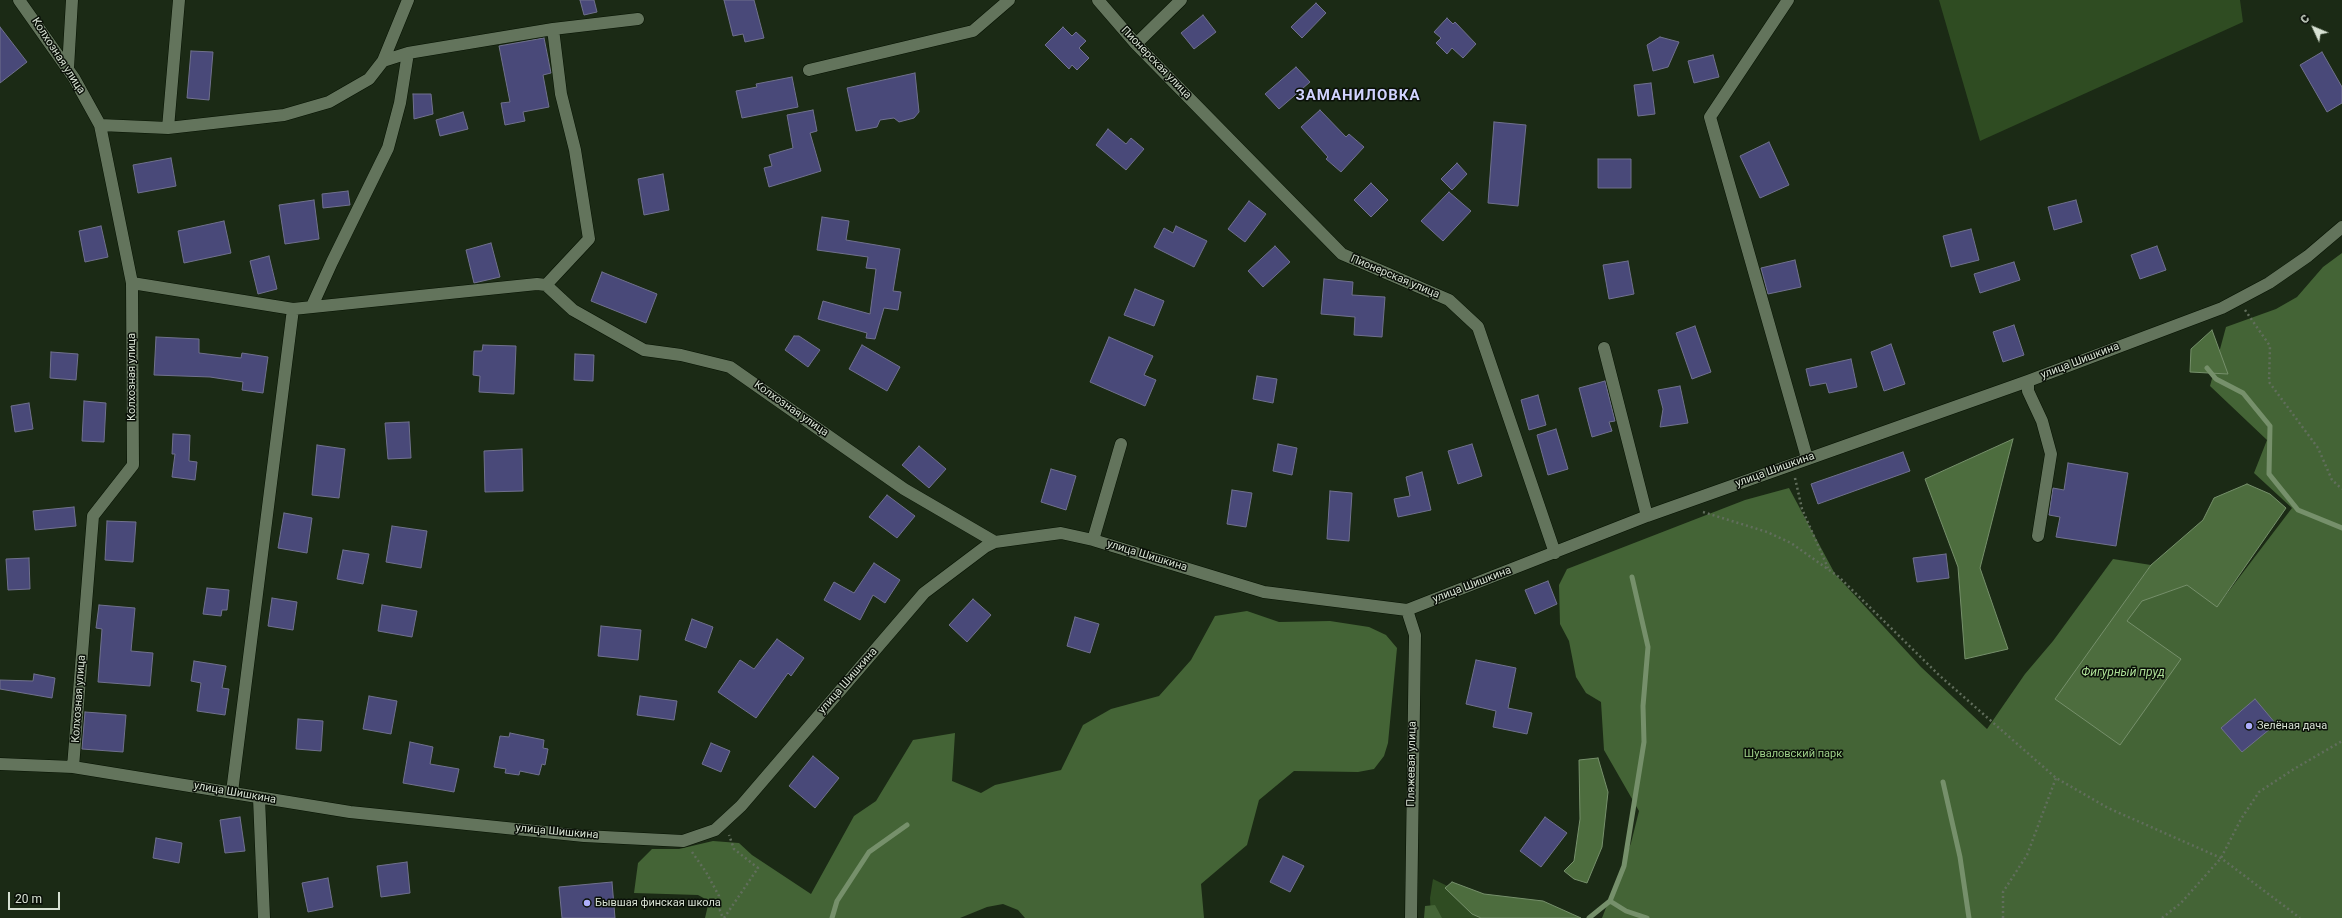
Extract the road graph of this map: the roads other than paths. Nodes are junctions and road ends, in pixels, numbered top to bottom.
1 (19, 0) edge
2 (72, 0) edge
3 (178, 0) edge
4 (408, 0) edge
5 (1009, 0) edge
6 (1098, 0) edge
7 (1181, 0) edge
8 (1788, 0) edge
9 (638, 19) dead end
10 (553, 29) junction
11 (1136, 44) junction
12 (408, 53) junction
13 (383, 61) junction
14 (68, 68) junction
15 (809, 70) dead end
16 (100, 125) junction
17 (168, 128) junction
18 (2342, 227) edge
19 (132, 283) junction
20 (546, 285) junction
21 (312, 306) junction
22 (293, 309) junction
23 (1604, 348) dead end
24 (2028, 381) junction
25 (1121, 444) dead end
26 (1807, 458) junction
27 (1647, 516) junction
28 (2038, 536) dead end
29 (1093, 540) junction
30 (995, 542) junction
31 (1555, 553) junction
32 (1407, 610) junction
33 (0, 764) edge
34 (74, 767) junction
35 (232, 792) junction
36 (259, 798) junction
37 (264, 918) edge
38 (1411, 918) edge

1 - 14 street, Колхозная улица
2 - 14 street
3 - 17 street
4 - 13 street
5 - 15 street
6 - 11 street, Пионерская улица
7 - 11 street
8 - 26 street
9 - 10 street
10 - 12 street
10 - 20 street
11 - 31 street, Пионерская улица
12 - 13 street
12 - 21 street
13 - 17 street
14 - 16 street, Колхозная улица
16 - 17 street
16 - 19 street, Колхозная улица
18 - 24 street, улица Шишкина
19 - 22 street
19 - 34 street, Колхозная улица
20 - 21 street
20 - 30 street, Колхозная улица
21 - 22 street
22 - 35 street
23 - 27 street
24 - 26 street, улица Шишкина
24 - 28 street
25 - 29 street
26 - 27 street, улица Шишкина
27 - 31 street, улица Шишкина
29 - 30 street, улица Шишкина
29 - 32 street, улица Шишкина
30 - 36 street, улица Шишкина
31 - 32 street, улица Шишкина
32 - 38 street, Пляжевая улица
33 - 34 street, улица Шишкина
34 - 35 street, улица Шишкина
35 - 36 street, улица Шишкина
36 - 37 street

